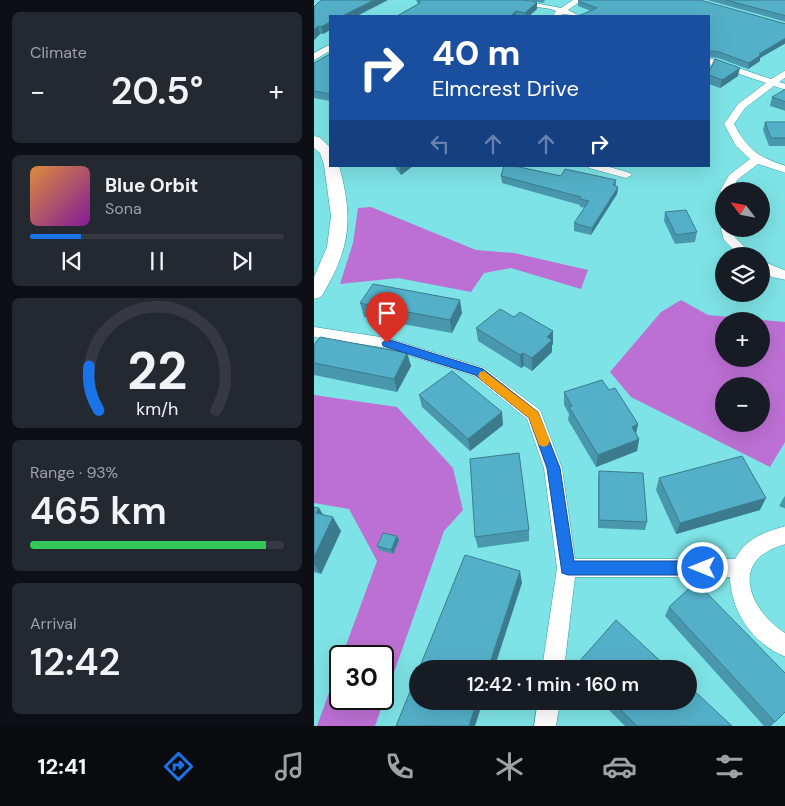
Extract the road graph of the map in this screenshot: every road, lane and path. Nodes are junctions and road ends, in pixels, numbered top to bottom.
1 (504, 0) edge
2 (578, 0) edge
3 (559, 14) edge
4 (329, 48) edge
5 (314, 56) edge
6 (710, 62) edge
7 (785, 72) edge
8 (770, 83) junction
9 (785, 87) edge
10 (314, 140) edge
11 (329, 157) edge
12 (756, 160) junction
13 (332, 167) edge
14 (597, 167) edge
15 (785, 170) edge
16 (626, 175) dead end
17 (730, 182) edge
18 (729, 238) edge
19 (738, 247) edge
20 (770, 270) edge
21 (785, 276) edge
22 (314, 292) edge
23 (314, 332) edge
24 (785, 535) edge
25 (568, 568) junction
26 (742, 568) junction
27 (785, 647) edge
28 (554, 660) edge
29 (548, 710) edge
30 (545, 726) edge

1 - 3 street
2 - 3 street
4 - 5 street
6 - 8 street
7 - 8 street
8 - 9 street
8 - 12 street
10 - 11 main road
12 - 15 street
12 - 17 street
13 - 22 main road
14 - 16 street
18 - 19 street
20 - 21 street
23 - 25 street
24 - 26 street
25 - 26 street
25 - 28 street
26 - 27 street
29 - 30 street

